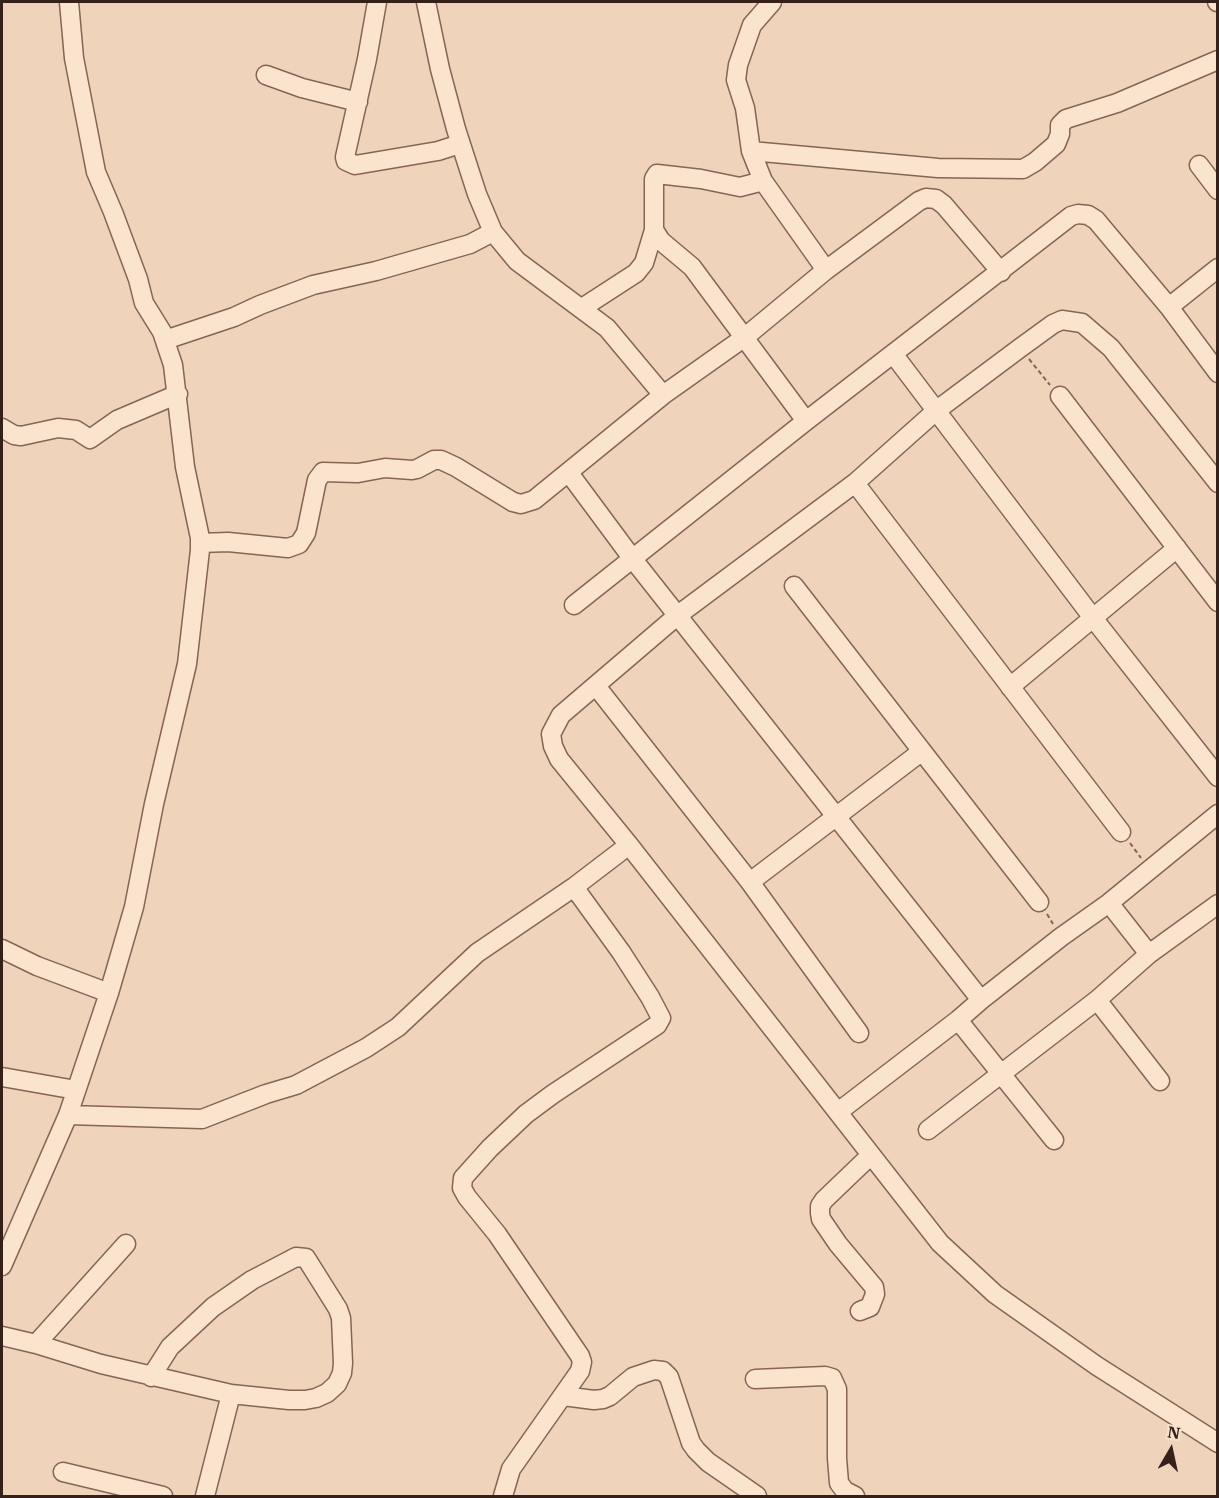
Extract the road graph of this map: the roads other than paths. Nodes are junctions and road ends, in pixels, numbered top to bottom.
1 (69, 2) edge
2 (377, 2) edge
3 (426, 2) edge
4 (772, 2) edge
5 (1218, 60) edge
6 (266, 75) dead end
7 (358, 102) junction
8 (460, 144) junction
9 (751, 151) junction
10 (1199, 165) dead end
11 (763, 181) junction
12 (1218, 190) edge
13 (654, 230) junction
14 (493, 232) junction
15 (1218, 268) edge
16 (826, 270) junction
17 (1001, 272) junction
18 (1169, 307) junction
19 (582, 308) junction
20 (744, 337) junction
21 (165, 340) junction
22 (894, 356) junction
23 (1218, 373) edge
24 (178, 394) junction
25 (663, 395) junction
26 (1060, 396) road end
27 (937, 410) junction
28 (806, 422) junction
29 (2, 428) edge
30 (569, 473) junction
31 (855, 483) junction
32 (1218, 483) edge
33 (200, 543) junction
34 (1177, 548) junction
35 (632, 558) junction
36 (794, 586) dead end
37 (1218, 602) edge
38 (574, 605) dead end
39 (678, 615) junction
40 (1093, 618) junction
41 (596, 686) junction
42 (1010, 687) junction
43 (921, 752) junction
44 (1218, 777) edge
45 (1218, 814) edge
46 (837, 817) junction
47 (1121, 832) road end
48 (629, 845) junction
49 (750, 882) junction
50 (574, 887) junction
51 (1039, 902) road end
52 (1109, 903) junction
53 (1218, 904) edge
54 (2, 949) edge
55 (1149, 954) junction
56 (109, 993) junction
57 (981, 1000) junction
58 (1097, 1000) junction
59 (958, 1020) junction
60 (859, 1033) dead end
61 (1002, 1074) junction
62 (2, 1077) edge
63 (1160, 1082) dead end
64 (76, 1090) junction
65 (838, 1112) junction
66 (68, 1115) junction
67 (928, 1130) dead end
68 (1054, 1140) dead end
69 (871, 1155) junction
70 (126, 1244) dead end
71 (2, 1266) edge
72 (861, 1311) dead end
73 (2, 1336) edge
74 (36, 1344) junction
75 (151, 1377) junction
76 (755, 1379) dead end
77 (231, 1394) junction
78 (563, 1395) junction
79 (1218, 1443) edge
80 (63, 1472) dead end
81 (163, 1497) edge
82 (205, 1497) edge
83 (503, 1497) edge
84 (758, 1497) edge
85 (855, 1497) edge

1 - 21 street
2 - 7 street
3 - 8 street
4 - 9 street
5 - 9 street
6 - 7 street
7 - 8 street
8 - 14 street
9 - 11 street
10 - 12 street
11 - 13 street
11 - 16 street
13 - 19 street
13 - 20 street
14 - 19 street
14 - 21 street
15 - 18 street
16 - 17 street
16 - 20 street
17 - 18 street
17 - 22 street
18 - 23 street
19 - 25 street
20 - 25 street
20 - 28 street
21 - 24 street
22 - 27 street
22 - 28 street
24 - 29 street
24 - 33 street
25 - 30 street
26 - 34 street
27 - 31 street
27 - 32 street
27 - 40 street
28 - 35 street
30 - 33 street
30 - 35 street
31 - 39 street
31 - 42 street
33 - 56 street
34 - 37 street
34 - 40 street
35 - 38 street
35 - 39 street
36 - 43 street
39 - 41 street
39 - 46 street
40 - 42 street
40 - 44 street
41 - 48 street
41 - 49 street
42 - 47 street
43 - 46 street
43 - 51 street
45 - 52 street
46 - 49 street
46 - 57 street
48 - 50 street
48 - 65 street
49 - 60 street
50 - 66 street
50 - 78 street
52 - 55 street
52 - 57 street
53 - 55 street
54 - 56 street
55 - 58 street
56 - 64 street
57 - 59 street
58 - 61 street
58 - 63 street
59 - 61 street
59 - 65 street
61 - 67 street
61 - 68 street
62 - 64 street
64 - 66 street
65 - 69 street
66 - 71 street
69 - 72 street
69 - 79 street
70 - 74 street
73 - 74 street
74 - 75 street
75 - 77 street
75 - 77 street
76 - 85 street
77 - 82 street
78 - 83 street
78 - 84 street
80 - 81 street

